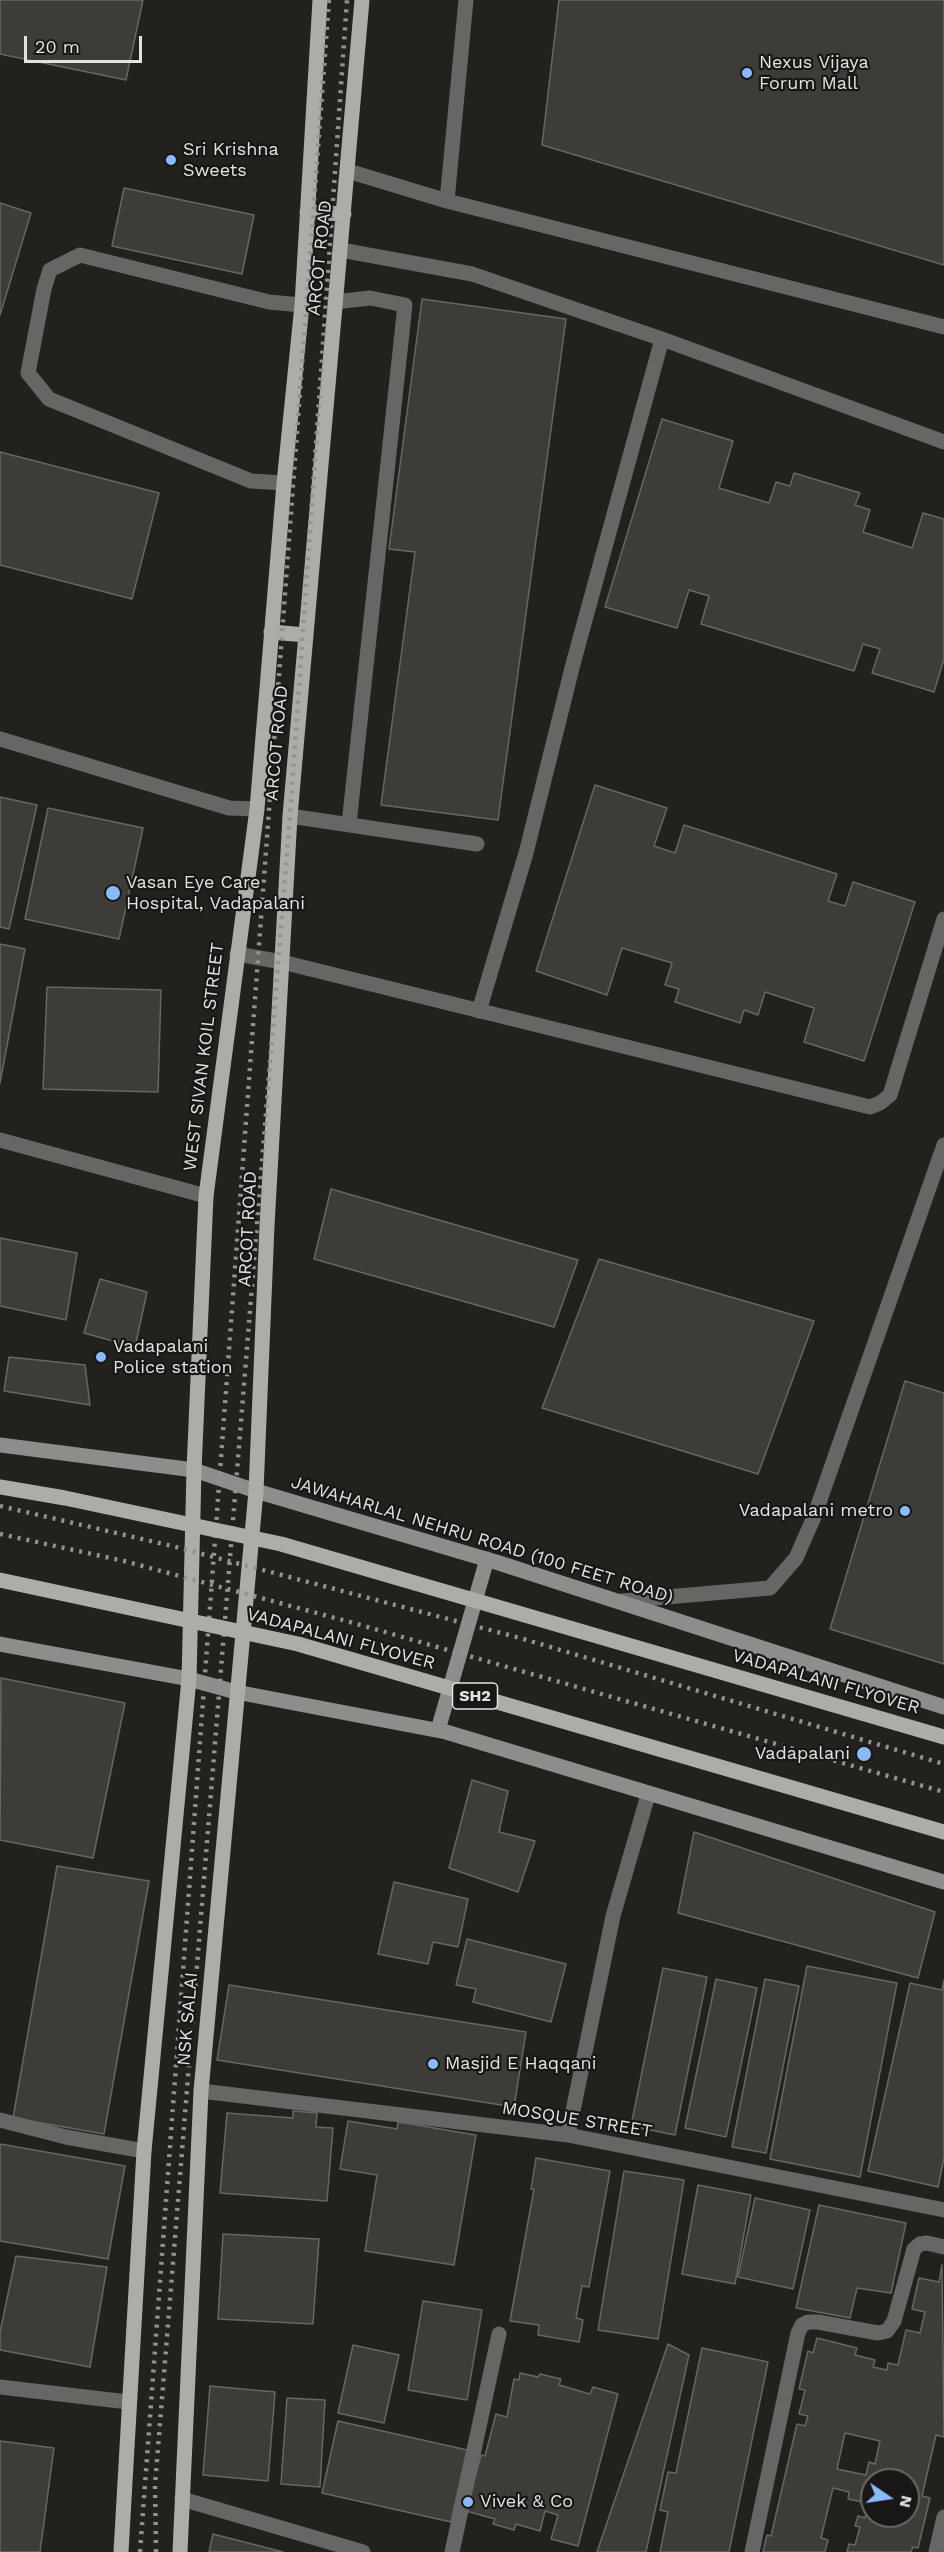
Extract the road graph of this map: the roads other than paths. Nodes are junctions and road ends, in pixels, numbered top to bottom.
1 (320, 0) edge
2 (362, 0) edge
3 (466, 0) edge
4 (348, 171) junction
5 (447, 201) junction
6 (308, 212) junction
7 (344, 214) junction
8 (341, 250) junction
9 (335, 302) junction
10 (302, 305) junction
11 (944, 327) edge
12 (662, 339) junction
13 (944, 442) edge
14 (284, 483) junction
15 (271, 632) junction
16 (306, 635) junction
17 (0, 739) edge
18 (257, 809) junction
19 (290, 816) junction
20 (349, 824) junction
21 (477, 844) dead end
22 (944, 920) edge
23 (237, 954) junction
24 (282, 962) junction
25 (479, 1011) junction
26 (0, 1140) edge
27 (944, 1145) edge
28 (206, 1196) junction
29 (0, 1445) edge
30 (194, 1470) junction
31 (0, 1487) edge
32 (256, 1491) junction
33 (487, 1559) junction
34 (0, 1580) edge
35 (621, 1601) junction
36 (0, 1644) edge
37 (189, 1679) junction
38 (236, 1692) junction
39 (944, 1707) edge
40 (438, 1730) junction
41 (944, 1737) edge
42 (648, 1795) junction
43 (944, 1832) edge
44 (944, 1882) edge
45 (201, 2091) junction
46 (0, 2120) edge
47 (568, 2135) junction
48 (144, 2151) junction
49 (944, 2210) edge
50 (944, 2247) edge
51 (500, 2334) dead end
52 (0, 2387) edge
53 (128, 2402) junction
54 (182, 2499) junction
55 (944, 2517) edge
56 (121, 2552) edge
57 (180, 2552) edge
58 (363, 2552) edge
59 (452, 2552) edge
60 (752, 2552) edge
61 (936, 2552) edge

1 - 6 main road, ARCOT ROAD
2 - 4 main road, ARCOT ROAD
3 - 5 street
4 - 5 street
4 - 7 main road, ARCOT ROAD
5 - 11 street
6 - 7 main road
6 - 10 main road, ARCOT ROAD
7 - 8 main road, ARCOT ROAD
8 - 9 main road, ARCOT ROAD
8 - 12 street
9 - 16 main road, ARCOT ROAD
9 - 20 street
10 - 14 main road, ARCOT ROAD
10 - 14 street
12 - 13 street
12 - 25 street
14 - 15 main road, ARCOT ROAD
15 - 16 main road
15 - 18 main road, ARCOT ROAD
16 - 19 main road, ARCOT ROAD
17 - 18 street
18 - 23 main road, WEST SIVAN KOIL STREET
19 - 20 street
19 - 24 main road, ARCOT ROAD
20 - 21 street
22 - 25 street
23 - 24 street
23 - 28 main road, WEST SIVAN KOIL STREET
24 - 25 street
24 - 32 main road, ARCOT ROAD
26 - 28 street
27 - 35 street
28 - 30 main road, WEST SIVAN KOIL STREET
29 - 30 street, JAWAHARLAL NEHRU ROAD (100 FEET ROAD)
30 - 32 street, JAWAHARLAL NEHRU ROAD (100 FEET ROAD)
30 - 37 main road, WEST SIVAN KOIL STREET
31 - 41 main road, VADAPALANI FLYOVER, bridge
32 - 33 street, JAWAHARLAL NEHRU ROAD (100 FEET ROAD)
32 - 38 main road, NSK SALAI
33 - 35 street, JAWAHARLAL NEHRU ROAD (100 FEET ROAD)
33 - 40 street
34 - 43 main road, VADAPALANI FLYOVER / SH2, bridge
35 - 39 street, JAWAHARLAL NEHRU ROAD (100 FEET ROAD)
36 - 37 street
37 - 38 street
37 - 48 main road, WEST SIVAN KOIL STREET
38 - 40 street
38 - 45 main road, NSK SALAI
40 - 42 street
42 - 44 street
42 - 47 street
45 - 47 street, MOSQUE STREET
45 - 54 main road, NSK SALAI
46 - 48 street
47 - 49 street, MOSQUE STREET
48 - 53 main road, WEST SIVAN KOIL STREET
50 - 60 street
51 - 59 street
52 - 53 street
53 - 56 main road, WEST SIVAN KOIL STREET
54 - 57 main road, NSK SALAI
54 - 58 street
55 - 61 street

